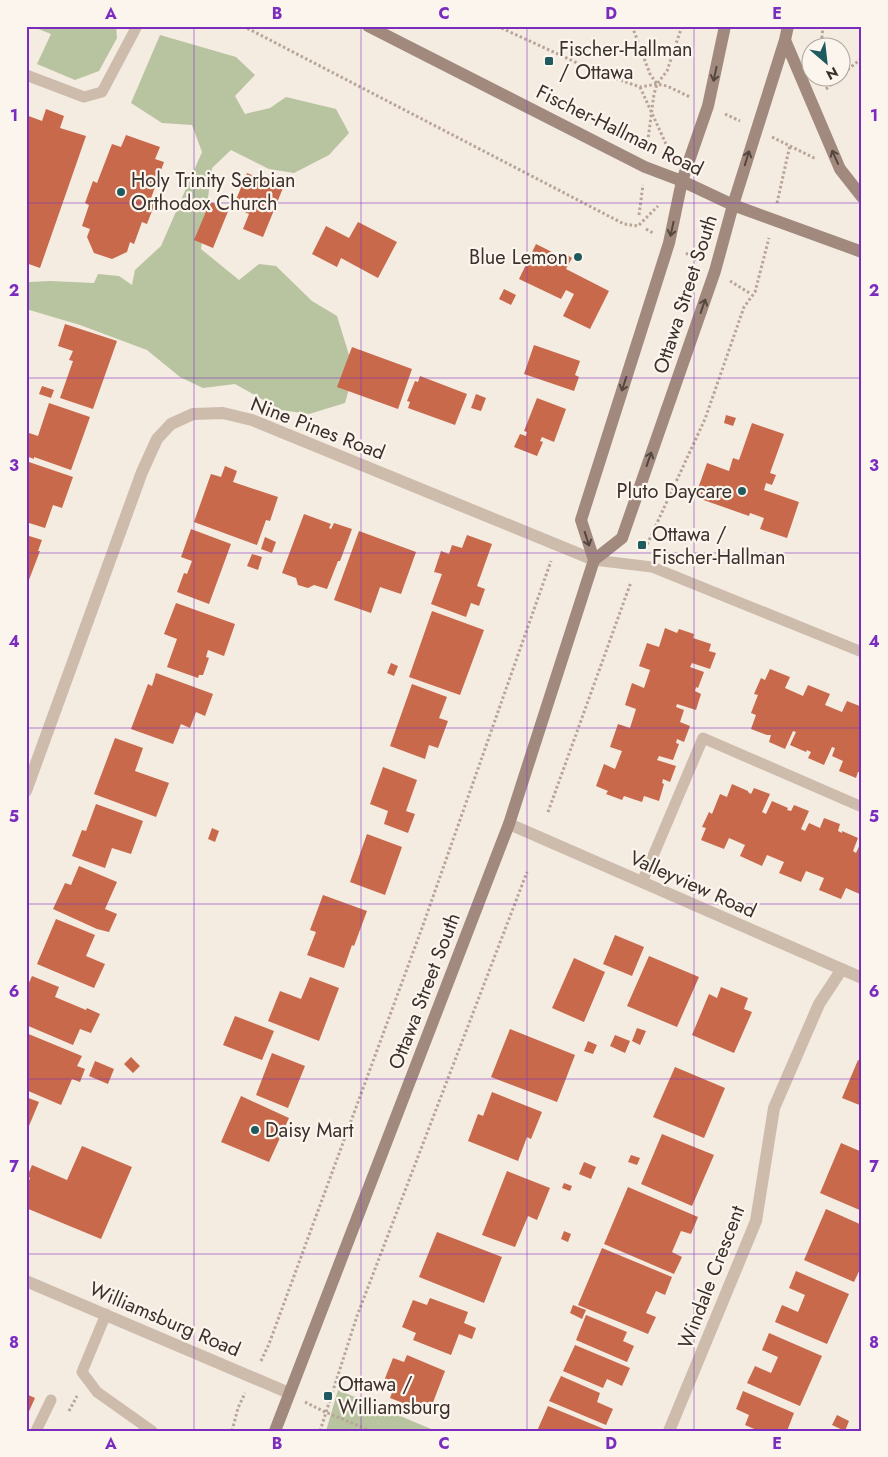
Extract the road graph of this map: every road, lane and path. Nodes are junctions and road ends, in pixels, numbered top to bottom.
1 (136, 26) edge
2 (243, 26) edge
3 (368, 26) edge
4 (498, 26) edge
5 (632, 26) edge
6 (682, 26) edge
7 (725, 26) edge
8 (788, 26) edge
9 (785, 40) junction
10 (862, 58) edge
11 (850, 68) edge
12 (26, 75) edge
13 (657, 84) junction
14 (667, 86) dead end
15 (640, 87) junction
16 (654, 94) dead end
17 (777, 139) dead end
18 (790, 145) junction
19 (818, 160) dead end
20 (786, 168) dead end
21 (682, 181) junction
22 (862, 197) edge
23 (733, 205) junction
24 (862, 252) edge
25 (551, 560) dead end
26 (594, 560) junction
27 (862, 652) edge
28 (26, 792) edge
29 (862, 807) edge
30 (509, 824) junction
31 (527, 872) dead end
32 (642, 882) junction
33 (842, 969) junction
34 (862, 978) edge
35 (26, 1281) edge
36 (106, 1314) junction
37 (269, 1344) dead end
38 (79, 1392) dead end
39 (289, 1393) junction
40 (51, 1400) dead end
41 (238, 1408) dead end
42 (68, 1411) dead end
43 (327, 1413) junction
44 (36, 1431) edge
45 (152, 1431) edge
46 (232, 1431) edge
47 (275, 1431) edge
48 (320, 1431) edge
49 (371, 1431) edge
50 (669, 1431) edge

1 - 12 lane
2 - 21 path
3 - 21 main road, Fischer-Hallman Road
4 - 15 path
5 - 13 path
6 - 13 path
7 -> 21 main road, Ottawa Street South
8 - 9 main road, Ottawa Street South
22 -> 9 main road
23 -> 9 main road, Ottawa Street South
10 - 11 path
13 - 14 path
13 - 15 path
13 - 16 path
15 - 21 path
17 - 18 path
18 - 19 path
18 - 20 path
21 - 23 main road, Fischer-Hallman Road
21 -> 26 main road, Ottawa Street South
23 - 24 main road, Fischer-Hallman Road
26 -> 23 main road, Ottawa Street South
25 - 37 path
26 - 27 lane
26 - 28 street, Nine Pines Road
26 - 30 main road, Ottawa Street South
29 - 32 lane
30 - 32 street, Valleyview Road
30 - 39 main road, Ottawa Street South
31 - 43 path
32 - 33 street, Valleyview Road
33 - 34 street, Valleyview Road
33 - 50 street, Windale Crescent
35 - 36 street, Williamsburg Road
36 - 39 street, Williamsburg Road
36 - 45 lane
38 - 42 path
39 - 43 path
39 - 47 main road, Ottawa Street South
40 - 44 lane
41 - 46 path
43 - 48 path
43 - 49 path

